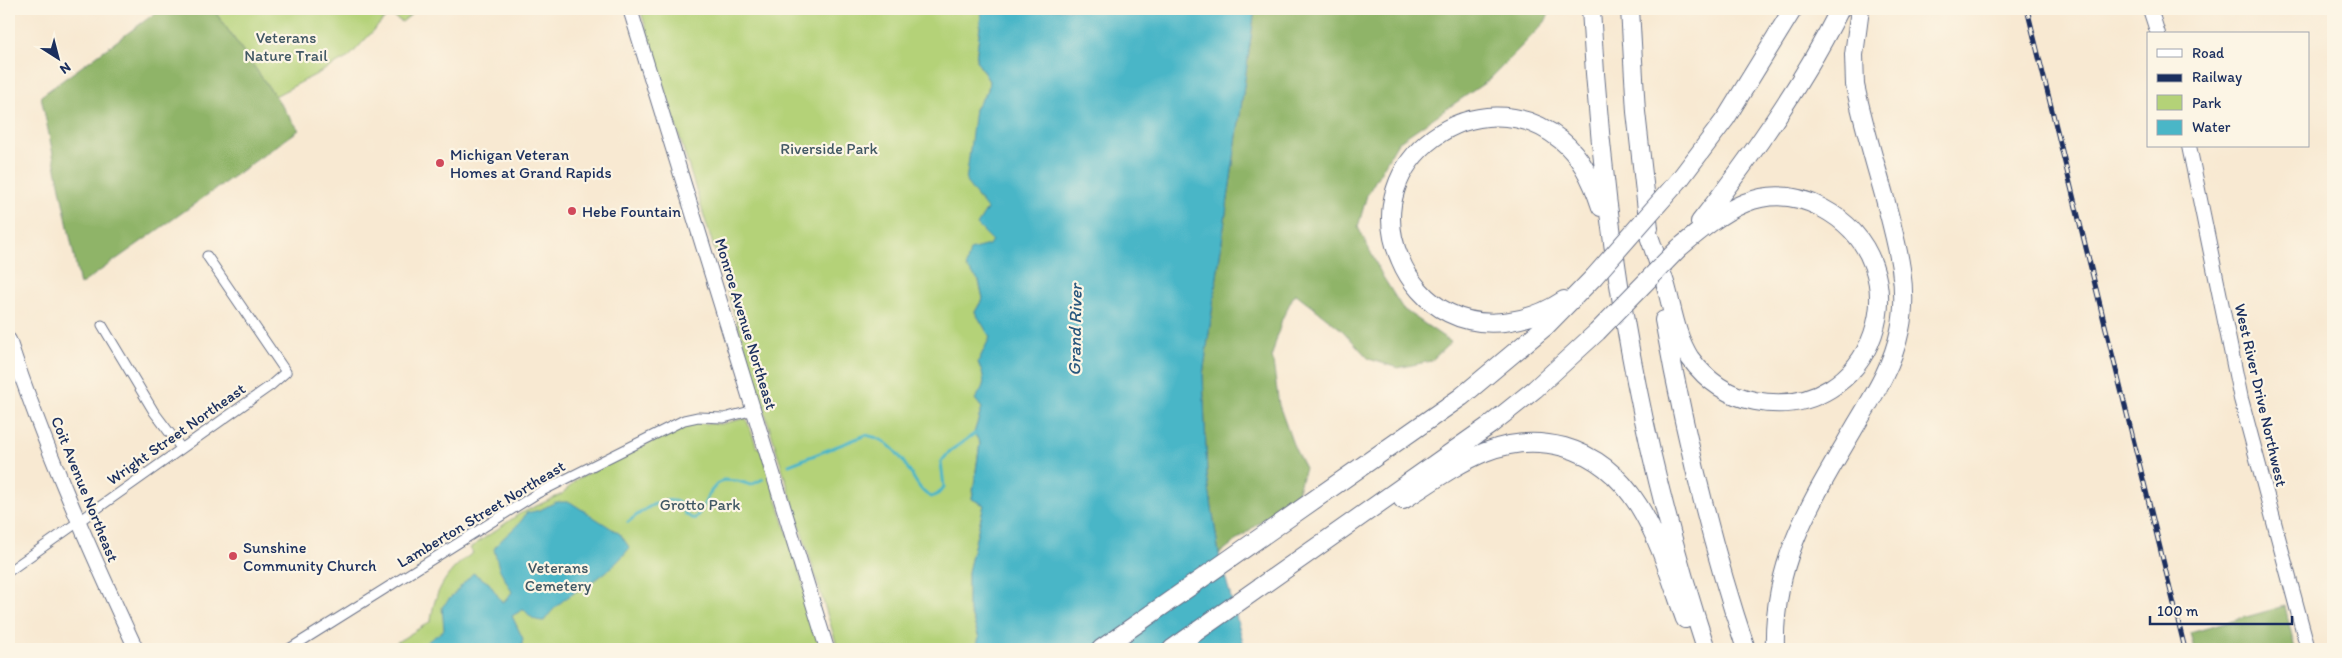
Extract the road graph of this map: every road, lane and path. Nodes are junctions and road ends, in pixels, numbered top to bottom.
1 (630, 9) edge
2 (1591, 9) edge
3 (1630, 9) edge
4 (1793, 9) edge
5 (1840, 9) edge
6 (1860, 9) edge
7 (2150, 9) edge
8 (2157, 32) edge
9 (2189, 148) edge
10 (1611, 236) junction
11 (1649, 236) junction
12 (1679, 248) junction
13 (207, 256) dead end
14 (1588, 283) junction
15 (102, 325) dead end
16 (9, 341) edge
17 (754, 410) junction
18 (181, 448) junction
19 (78, 523) junction
20 (1315, 548) junction
21 (9, 571) edge
22 (136, 649) edge
23 (289, 649) edge
24 (827, 649) edge
25 (1101, 649) edge
26 (1172, 649) edge
27 (1696, 649) edge
28 (1706, 649) edge
29 (1746, 649) edge
30 (1775, 649) edge
31 (2308, 649) edge

1 - 17 main road, Monroe Avenue Northeast
2 - 10 highway
3 - 11 highway
4 - 14 highway, bridge
5 - 12 highway
6 - 30 highway
7 - 8 main road
9 - 31 main road, West River Drive Northwest
10 - 14 highway
10 - 28 highway
11 - 12 highway
11 - 29 highway
12 - 20 highway, bridge
13 - 18 street, Wright Street Northeast
14 - 25 highway
15 - 18 street
16 - 19 main road, Coit Avenue Northeast
17 - 23 street, Lamberton Street Northeast
17 - 24 main road, Monroe Avenue Northeast
18 - 19 street, Wright Street Northeast
19 - 21 street, Wright Street Northeast
19 - 22 main road, Coit Avenue Northeast
20 - 26 highway
20 - 27 highway

